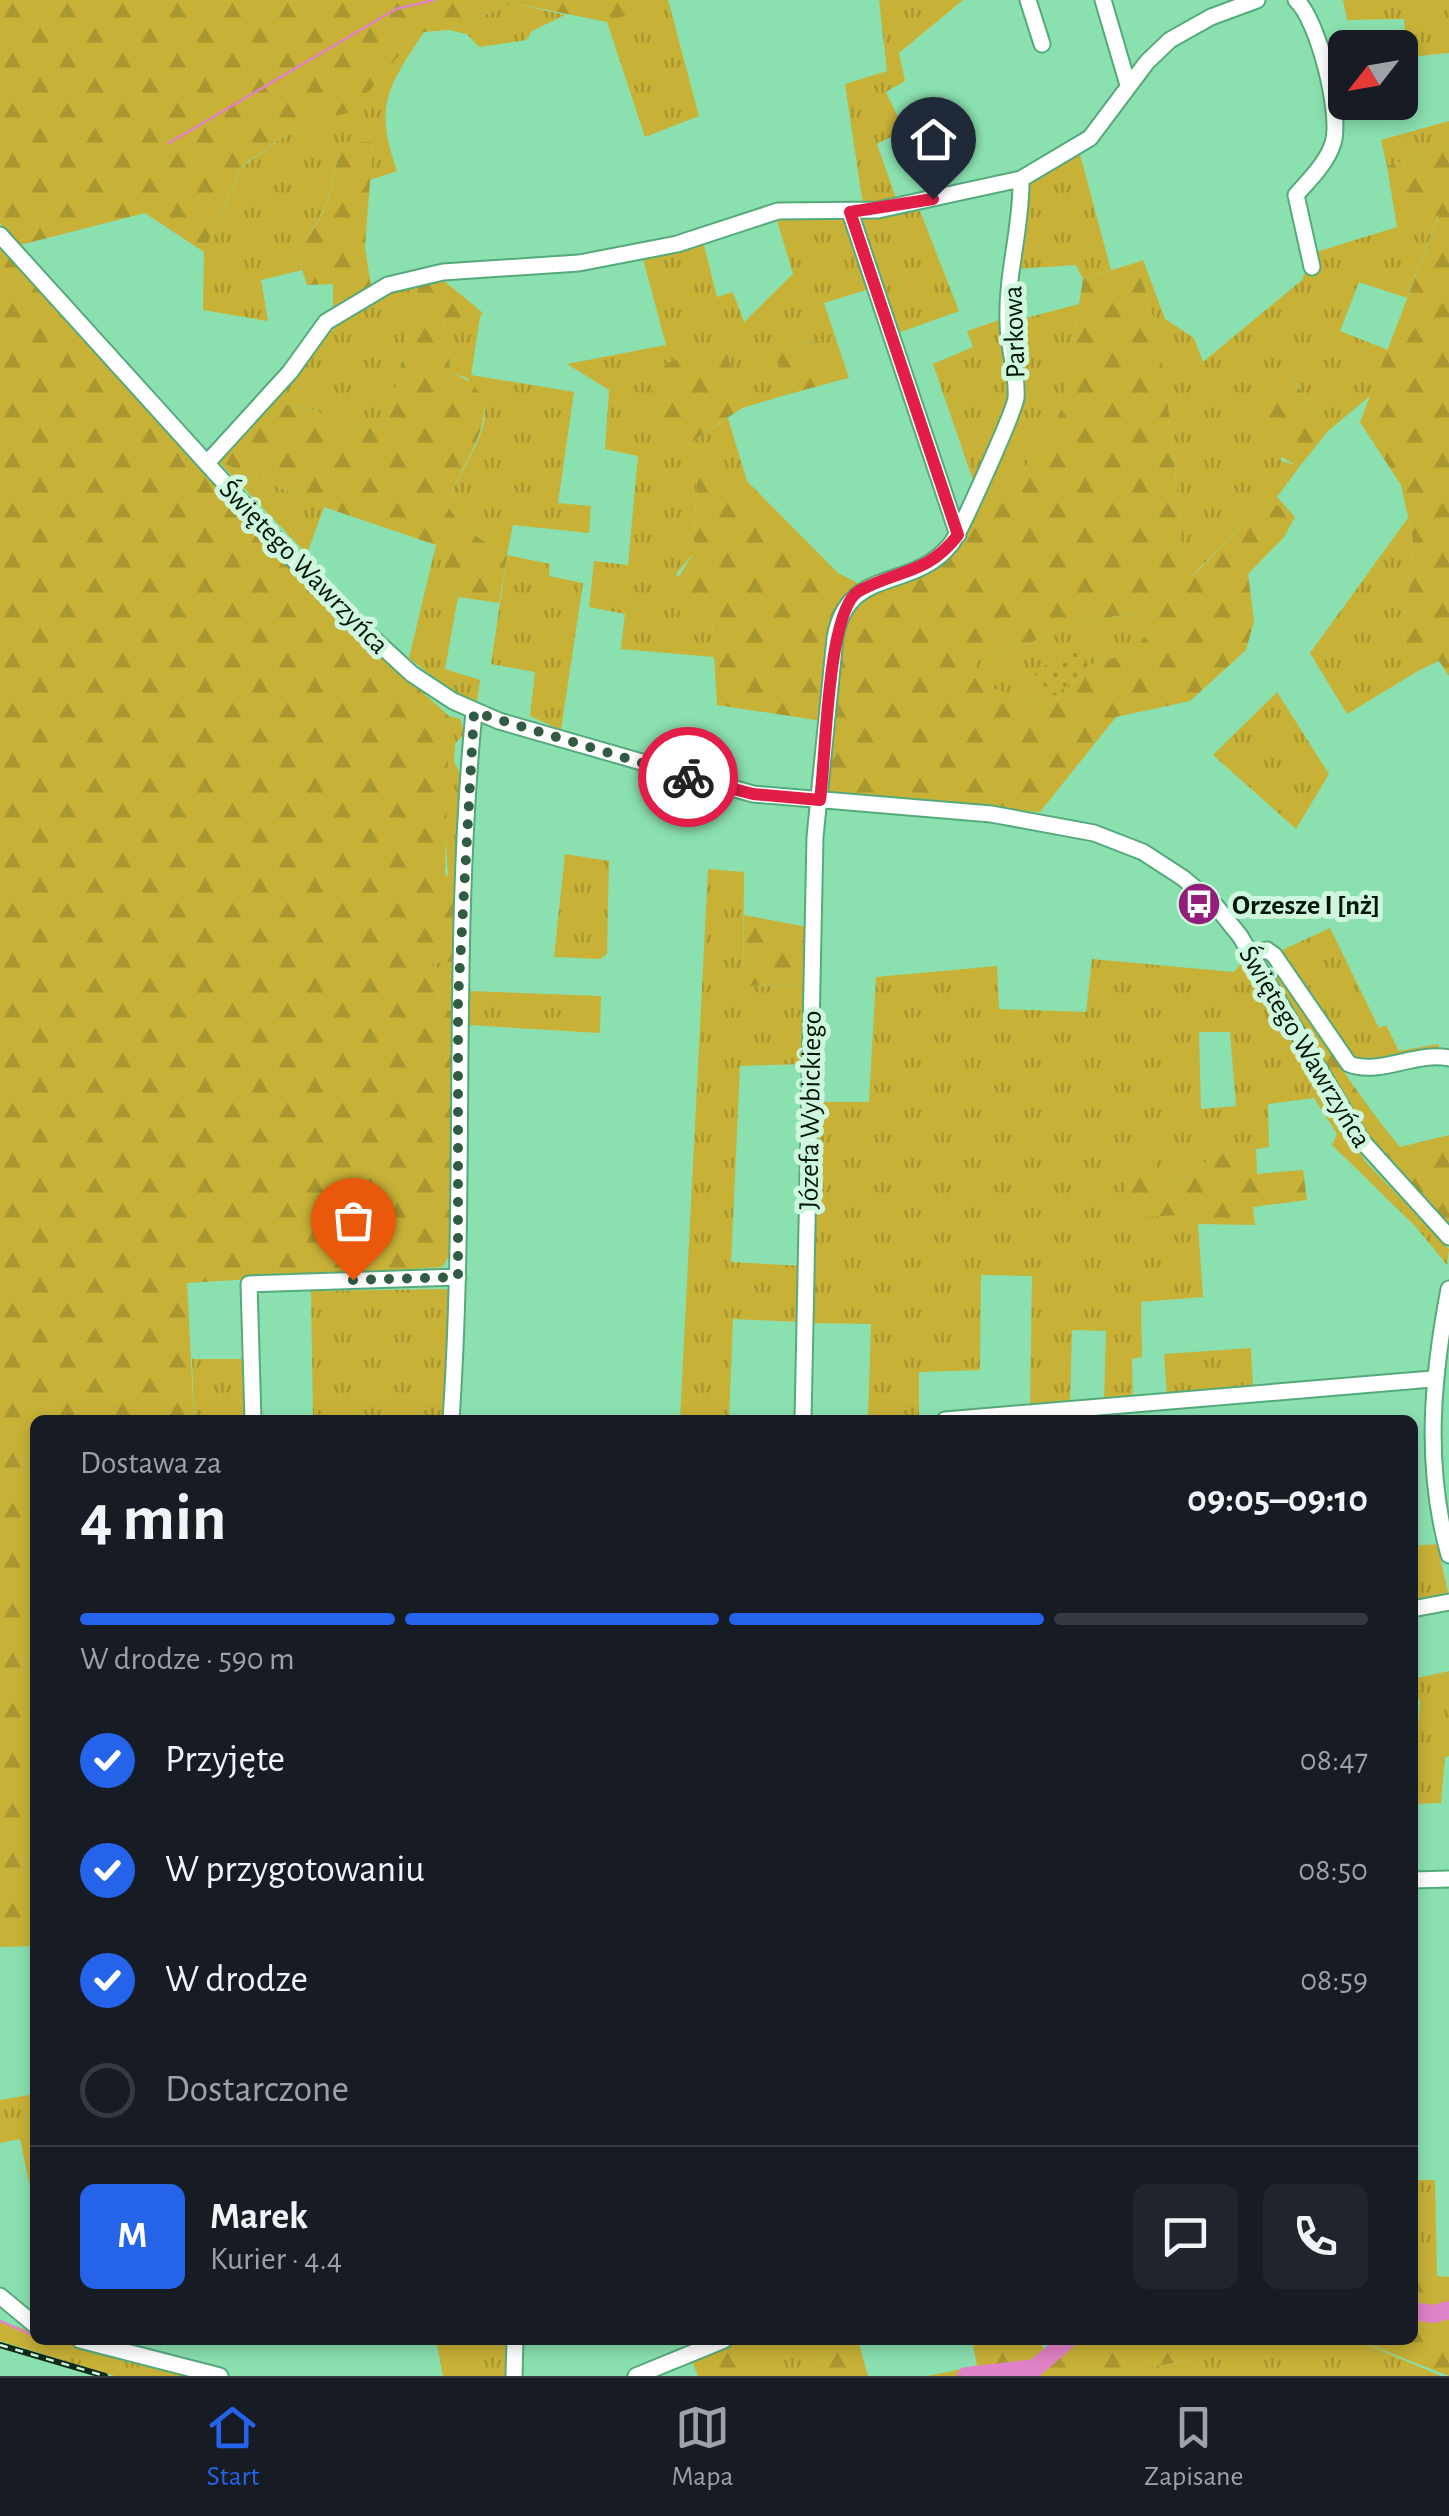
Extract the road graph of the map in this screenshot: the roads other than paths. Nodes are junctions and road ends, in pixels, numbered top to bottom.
1 (1028, 0) edge
2 (1104, 0) edge
3 (1257, 0) edge
4 (1296, 0) edge
5 (1042, 44) dead end
6 (1128, 85) junction
7 (1022, 179) junction
8 (850, 212) junction
9 (0, 235) edge
10 (1312, 266) dead end
11 (207, 464) junction
12 (958, 535) junction
13 (474, 712) junction
14 (820, 800) junction
15 (1250, 954) junction
16 (1449, 1058) edge
17 (1449, 1237) edge
18 (458, 1277) junction
19 (1449, 1288) edge
20 (1432, 1379) junction
21 (252, 1415) edge
22 (450, 1415) edge
23 (803, 1415) edge
24 (1005, 1415) edge
25 (1449, 1555) edge
26 (1449, 1602) edge
27 (1418, 1607) edge
28 (1449, 1879) edge
29 (1418, 1880) edge
30 (0, 2296) edge
31 (30, 2320) edge
32 (99, 2345) edge
33 (515, 2345) edge
34 (712, 2345) edge
35 (220, 2376) edge
36 (514, 2376) edge
37 (636, 2376) edge

1 - 5 street
2 - 6 street
3 - 6 street
4 - 10 street
6 - 7 street
7 - 8 street
7 - 12 street, Parkowa
8 - 11 street
8 - 12 street
9 - 11 street, Świętego Wawrzyńca
11 - 13 street, Świętego Wawrzyńca
12 - 14 street, Parkowa
13 - 14 street, Świętego Wawrzyńca
13 - 18 street
14 - 15 street, Świętego Wawrzyńca
14 - 23 street, Józefa Wybickiego
15 - 16 street
15 - 17 street, Świętego Wawrzyńca
18 - 21 street
18 - 22 street
19 - 20 street
20 - 24 street
20 - 25 street
26 - 27 street
28 - 29 street
30 - 31 street
32 - 35 street
33 - 36 street
34 - 37 street

